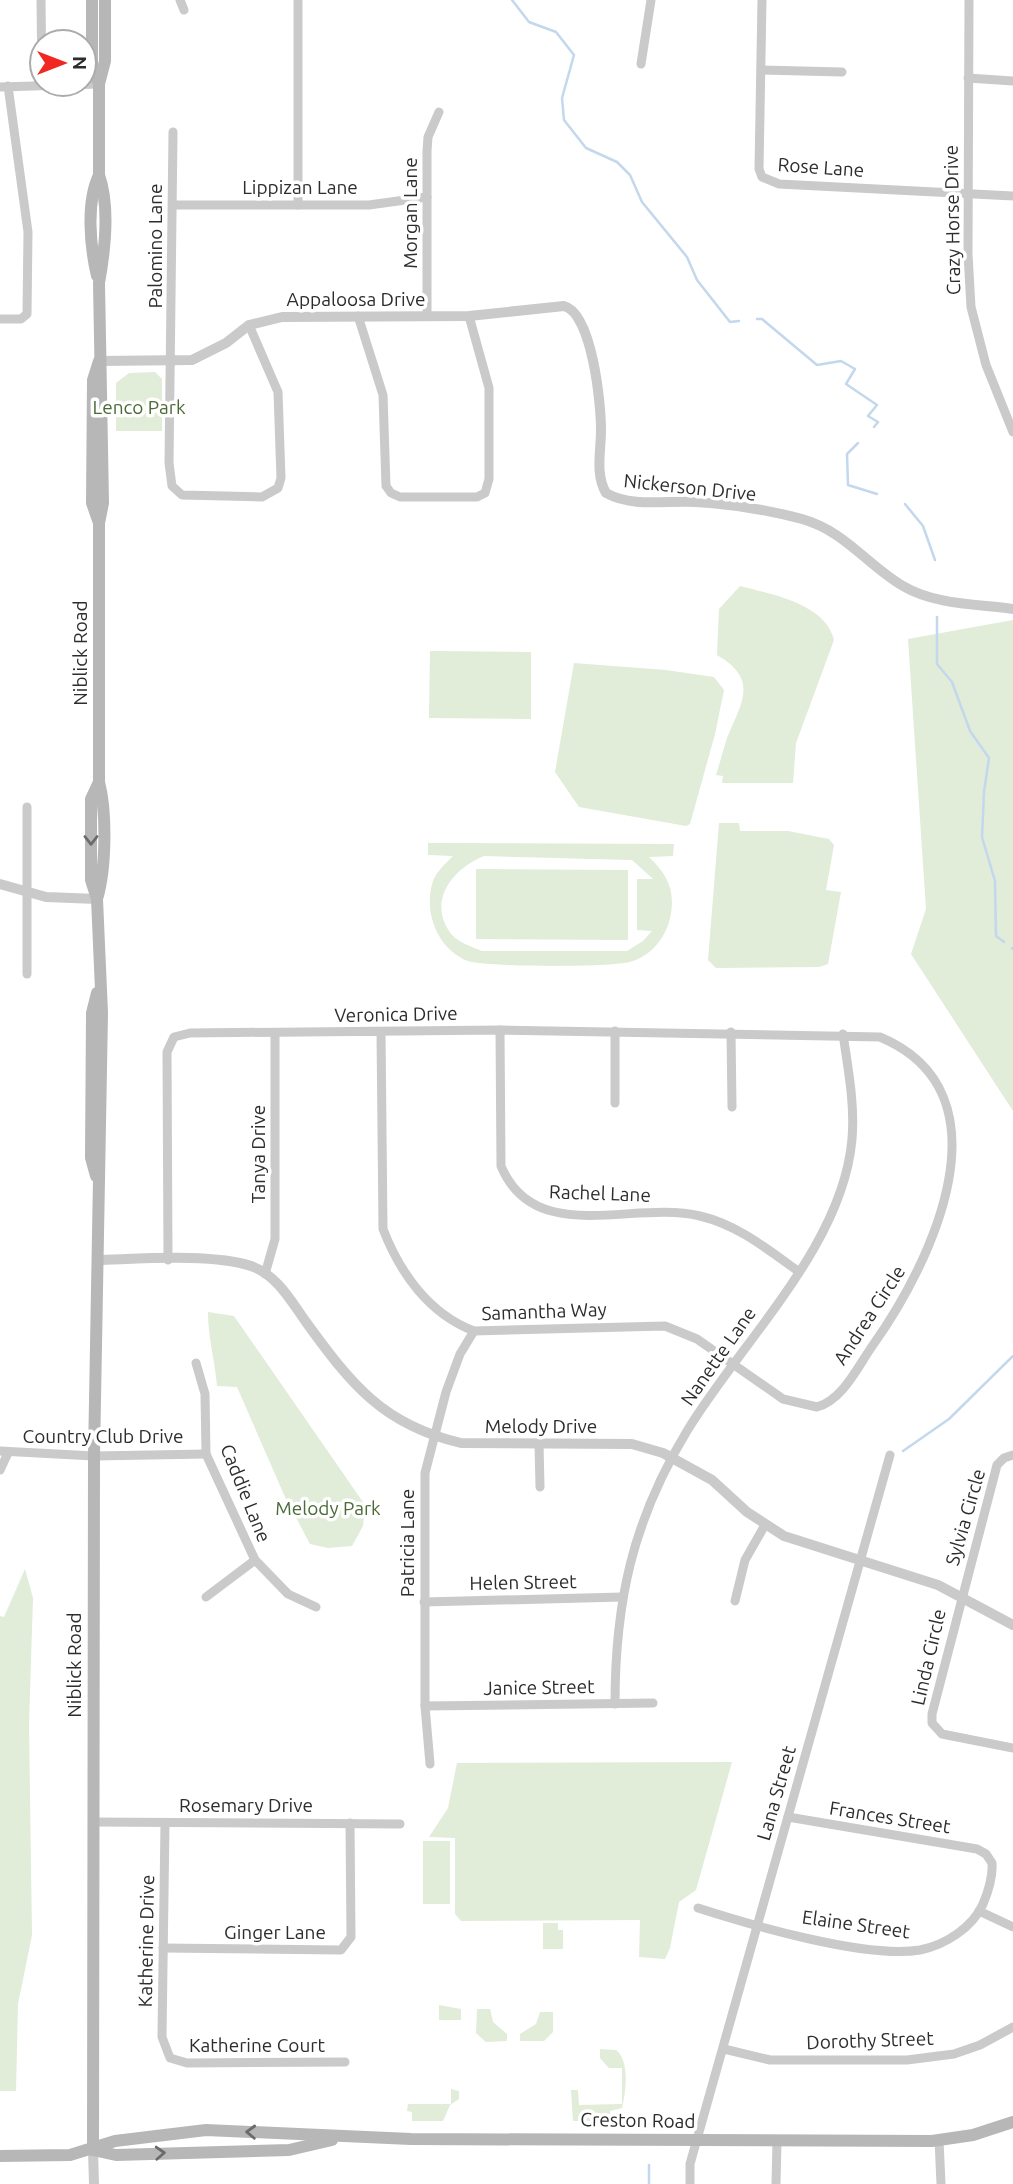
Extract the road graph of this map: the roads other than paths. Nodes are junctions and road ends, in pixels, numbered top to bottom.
1 (41, 0) edge
2 (92, 0) edge
3 (105, 0) edge
4 (180, 0) edge
5 (298, 0) edge
6 (651, 0) edge
7 (762, 0) edge
8 (969, 0) edge
9 (184, 10) dead end
10 (41, 28) edge
11 (641, 64) dead end
12 (761, 71) junction
13 (842, 72) dead end
14 (968, 78) junction
15 (1013, 81) edge
16 (99, 84) junction
17 (28, 86) edge
18 (4, 87) edge
19 (439, 113) dead end
20 (173, 132) dead end
21 (968, 191) junction
22 (1013, 196) edge
23 (427, 197) junction
24 (173, 205) junction
25 (298, 205) junction
26 (358, 316) junction
27 (427, 316) junction
28 (469, 316) junction
29 (0, 319) edge
30 (248, 325) junction
31 (590, 355) joint
32 (99, 361) junction
33 (171, 361) junction
34 (1013, 432) edge
35 (1013, 608) edge
36 (27, 807) dead end
37 (0, 884) edge
38 (27, 892) junction
39 (96, 899) junction
40 (27, 974) dead end
41 (500, 1030) junction
42 (615, 1031) junction
43 (381, 1032) junction
44 (731, 1032) junction
45 (275, 1033) junction
46 (843, 1034) junction
47 (615, 1102) dead end
48 (733, 1107) dead end
49 (168, 1259) junction
50 (97, 1260) junction
51 (798, 1271) junction
52 (265, 1274) junction
53 (474, 1331) junction
54 (196, 1363) dead end
55 (732, 1366) junction
56 (433, 1436) junction
57 (539, 1443) junction
58 (4, 1452) edge
59 (206, 1454) junction
60 (890, 1455) dead end
61 (1013, 1455) edge
62 (94, 1456) junction
63 (673, 1457) junction
64 (0, 1470) edge
65 (540, 1487) dead end
66 (765, 1525) junction
67 (254, 1560) junction
68 (859, 1560) junction
69 (961, 1596) junction
70 (206, 1597) dead end
71 (622, 1597) junction
72 (735, 1601) dead end
73 (424, 1602) junction
74 (316, 1607) dead end
75 (1013, 1625) edge
76 (653, 1703) dead end
77 (615, 1704) junction
78 (425, 1706) junction
79 (1013, 1748) edge
80 (430, 1764) dead end
81 (788, 1817) junction
82 (93, 1822) junction
83 (165, 1823) junction
84 (350, 1823) junction
85 (400, 1824) dead end
86 (986, 1854) joint
87 (698, 1908) dead end
88 (979, 1912) junction
89 (757, 1926) junction
90 (1013, 1927) edge
91 (163, 1948) junction
92 (1013, 2027) edge
93 (724, 2049) junction
94 (170, 2058) joint
95 (345, 2062) dead end
96 (1013, 2122) edge
97 (324, 2136) junction
98 (343, 2138) junction
99 (698, 2140) junction
100 (938, 2140) junction
101 (777, 2141) junction
102 (93, 2150) junction
103 (284, 2150) junction
104 (0, 2156) edge
105 (94, 2184) edge
106 (690, 2184) edge
107 (776, 2184) edge
108 (940, 2184) edge

1 - 10 street
2 - 16 main road, Niblick Road
3 - 16 main road, Niblick Road
4 - 9 street
5 - 25 street
6 - 11 street
7 - 12 street, Rose Lane
8 - 14 street, Crazy Horse Drive
12 - 13 street
12 - 21 street, Rose Lane
14 - 15 street
14 - 21 street, Crazy Horse Drive
16 - 32 main road, Niblick Road
17 - 18 street
18 - 29 street
19 - 23 street, Morgan Lane
20 - 24 street, Palomino Lane
21 - 22 street, Rose Lane
21 - 34 street, Crazy Horse Drive
23 - 25 street, Lippizan Lane
23 - 27 street, Morgan Lane
24 - 25 street, Lippizan Lane
24 - 33 street, Palomino Lane
26 - 27 street, Appaloosa Drive
26 - 28 street
26 - 30 street, Appaloosa Drive
27 - 28 street, Appaloosa Drive
28 - 31 street, Appaloosa Drive
30 - 33 street, Appaloosa Drive
30 - 33 street, Palomino Lane
31 - 35 street, Nickerson Drive
32 - 33 street, Appaloosa Drive
32 - 39 main road, Niblick Road
36 - 38 street
37 - 38 street
38 - 39 street
38 - 40 street
39 - 50 main road, Niblick Road
41 - 42 street, Veronica Drive
41 - 43 street, Veronica Drive
41 - 51 street, Rachel Lane
42 - 44 street, Veronica Drive
42 - 47 street
43 - 45 street, Veronica Drive
43 - 53 street, Samantha Way
44 - 46 street, Veronica Drive
44 - 48 street
45 - 49 street, Veronica Drive
45 - 52 street, Tanya Drive
46 - 51 street, Nanette Lane
46 - 55 street, Andrea Circle
49 - 50 street, Melody Drive
49 - 52 street, Melody Drive
50 - 62 main road, Niblick Road
51 - 55 street, Nanette Lane
52 - 56 street, Melody Drive
53 - 55 street, Samantha Way
53 - 56 street, Patricia Lane
54 - 59 street, Caddie Lane
55 - 63 street, Nanette Lane
56 - 57 street, Melody Drive
56 - 73 street, Patricia Lane
57 - 63 street, Melody Drive
57 - 65 street
58 - 62 street, Country Club Drive
58 - 64 street
59 - 62 street, Country Club Drive
59 - 67 street, Caddie Lane
60 - 68 street, Lana Street
61 - 69 street, Sylvia Circle
62 - 82 main road, Niblick Road
63 - 66 street, Melody Drive
63 - 71 street, Nanette Lane
66 - 68 street, Melody Drive
66 - 72 street
67 - 70 street
67 - 74 street, Caddie Lane
68 - 69 street, Melody Drive
68 - 81 street, Lana Street
69 - 75 street, Melody Drive
69 - 79 street, Linda Circle
71 - 73 street, Helen Street
71 - 77 street, Nanette Lane
73 - 78 street, Patricia Lane
76 - 77 street, Janice Street
77 - 78 street, Janice Street
78 - 80 street, Patricia Lane
81 - 86 street, Frances Street
81 - 89 street, Lana Street
82 - 83 street, Rosemary Drive
82 - 102 main road, Niblick Road
83 - 84 street, Rosemary Drive
83 - 91 street, Katherine Drive
84 - 85 street, Rosemary Drive
84 - 91 street, Ginger Lane
86 - 88 street, Elaine Street
87 - 89 street, Elaine Street
88 - 89 street, Elaine Street
88 - 90 street
89 - 93 street, Lana Street
91 - 94 street, Katherine Drive
92 - 93 street, Dorothy Street
93 - 99 street, Lana Street
94 - 95 street, Katherine Court
96 - 100 main road, Creston Road
97 - 98 main road, Creston Road
97 -> 102 main road, Creston Road
97 - 103 main road
98 - 99 main road, Creston Road
98 - 103 main road, Creston Road
99 - 101 main road, Creston Road
99 - 106 street, Lana Street
100 - 101 main road, Creston Road
100 - 108 street
101 - 107 street
102 -> 103 main road, Creston Road
102 - 104 main road, Creston Road
102 - 105 street

